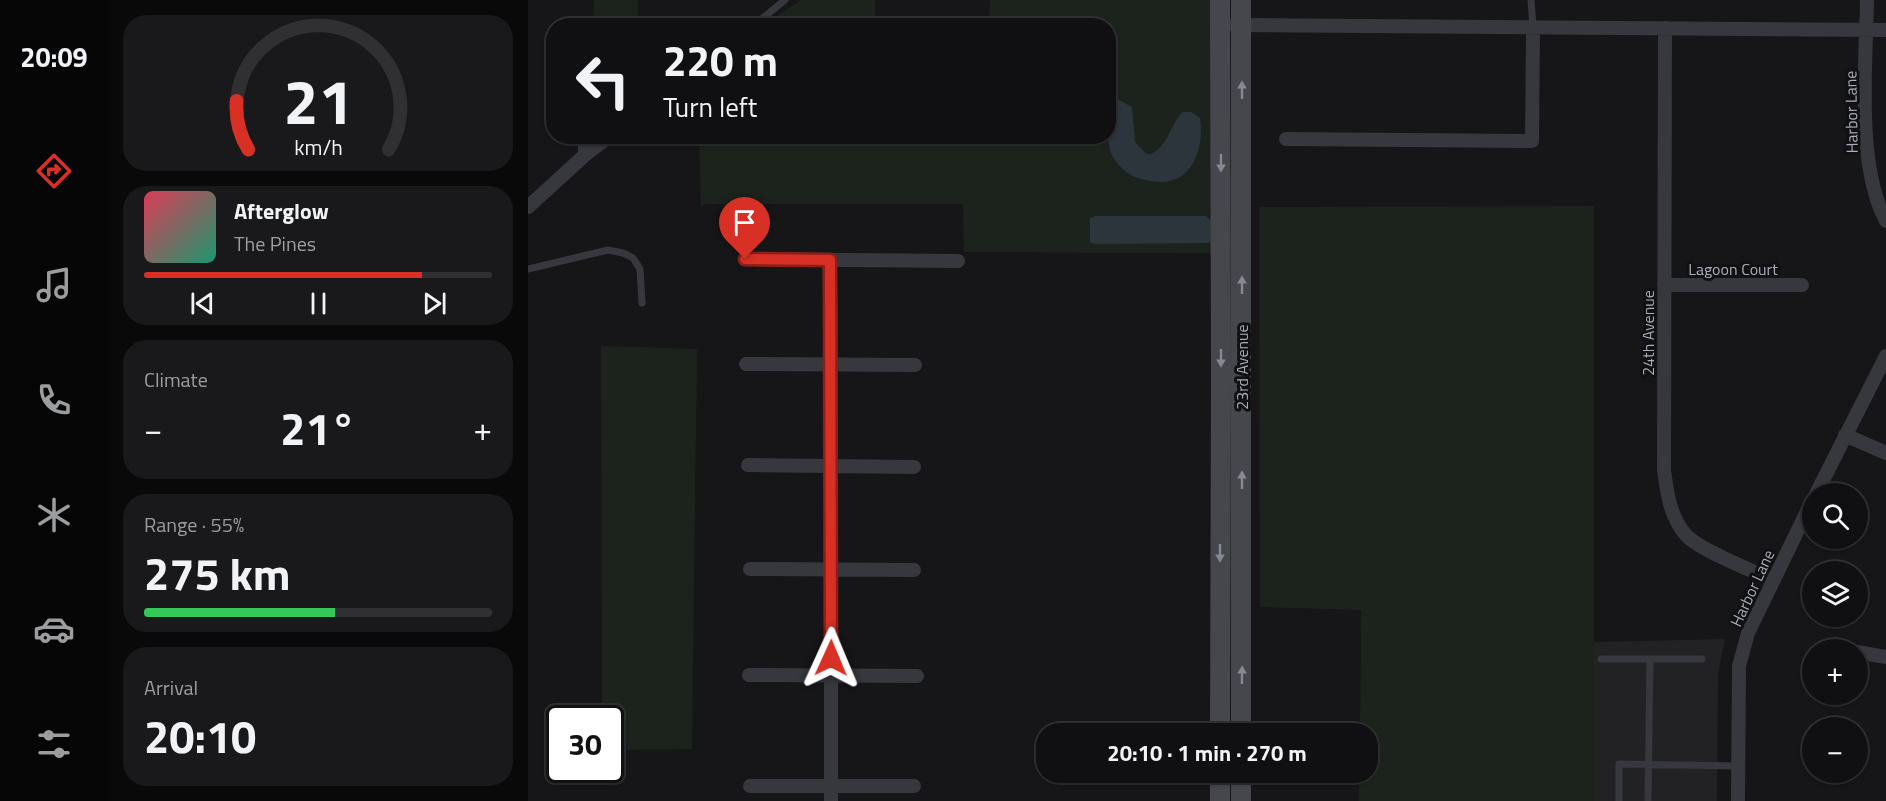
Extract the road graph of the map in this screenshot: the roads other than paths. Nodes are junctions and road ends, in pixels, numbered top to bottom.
1 (785, 0) edge
2 (1220, 0) edge
3 (1241, 0) edge
4 (1531, 0) edge
5 (1867, 0) edge
6 (763, 18) edge
7 (1220, 24) junction
8 (1241, 25) junction
9 (1533, 27) junction
10 (1665, 28) junction
11 (1866, 30) junction
12 (1886, 30) edge
13 (1286, 139) dead end
14 (585, 144) edge
15 (599, 144) edge
16 (585, 155) junction
17 (528, 207) edge
18 (1886, 221) edge
19 (745, 259) dead end
20 (829, 260) junction
21 (958, 261) dead end
22 (528, 269) edge
23 (1664, 285) junction
24 (1802, 285) dead end
25 (642, 303) dead end
26 (1886, 356) edge
27 (746, 364) dead end
28 (830, 364) junction
29 (915, 364) dead end
30 (1845, 435) junction
31 (1886, 453) edge
32 (748, 465) dead end
33 (830, 466) junction
34 (914, 467) dead end
35 (1821, 483) edge
36 (1802, 521) edge
37 (750, 569) dead end
38 (831, 570) junction
39 (914, 570) dead end
40 (1773, 580) junction
41 (1868, 654) edge
42 (1886, 657) edge
43 (1601, 659) dead end
44 (1650, 659) junction
45 (1702, 659) dead end
46 (749, 675) dead end
47 (831, 675) junction
48 (917, 676) dead end
49 (1220, 723) edge
50 (1241, 723) edge
51 (1648, 764) junction
52 (1738, 766) junction
53 (1220, 783) edge
54 (1241, 783) edge
55 (750, 786) dead end
56 (831, 786) junction
57 (914, 786) dead end
58 (831, 801) edge
59 (1220, 801) edge
60 (1241, 801) edge
61 (1619, 801) edge
62 (1648, 801) edge
63 (1738, 801) edge

1 - 6 lane
2 - 7 main road, 23rd Avenue
3 - 8 main road, 23rd Avenue
4 - 9 lane
5 - 11 street, Harbor Lane
7 - 8 street
7 -> 49 main road, 23rd Avenue
8 - 9 street
50 -> 8 main road, 23rd Avenue
9 - 10 street
9 - 13 street
10 - 11 street
10 - 23 street, 24th Avenue
11 - 12 street
11 - 18 street, Harbor Lane
14 - 16 street
15 - 16 street
16 - 17 street
19 - 20 street
20 - 21 street
20 - 28 street
22 - 25 lane
23 - 24 street, Lagoon Court
23 - 40 street, 24th Avenue
26 - 30 street
27 - 28 street
28 - 29 street
28 - 33 street
30 - 31 street
30 - 35 street
32 - 33 street
33 - 34 street
33 - 38 street
36 - 40 street, Harbor Lane
37 - 38 street
38 - 39 street
38 - 47 street
40 - 52 street, Harbor Lane
41 - 42 street
43 - 44 lane
44 - 45 lane
44 - 51 lane
46 - 47 street
47 - 48 street
47 - 56 street
51 - 52 lane
51 - 61 lane
51 - 62 lane
52 - 63 street, Harbor Lane
53 - 59 main road
54 - 60 main road
55 - 56 street
56 - 57 street
56 - 58 street

